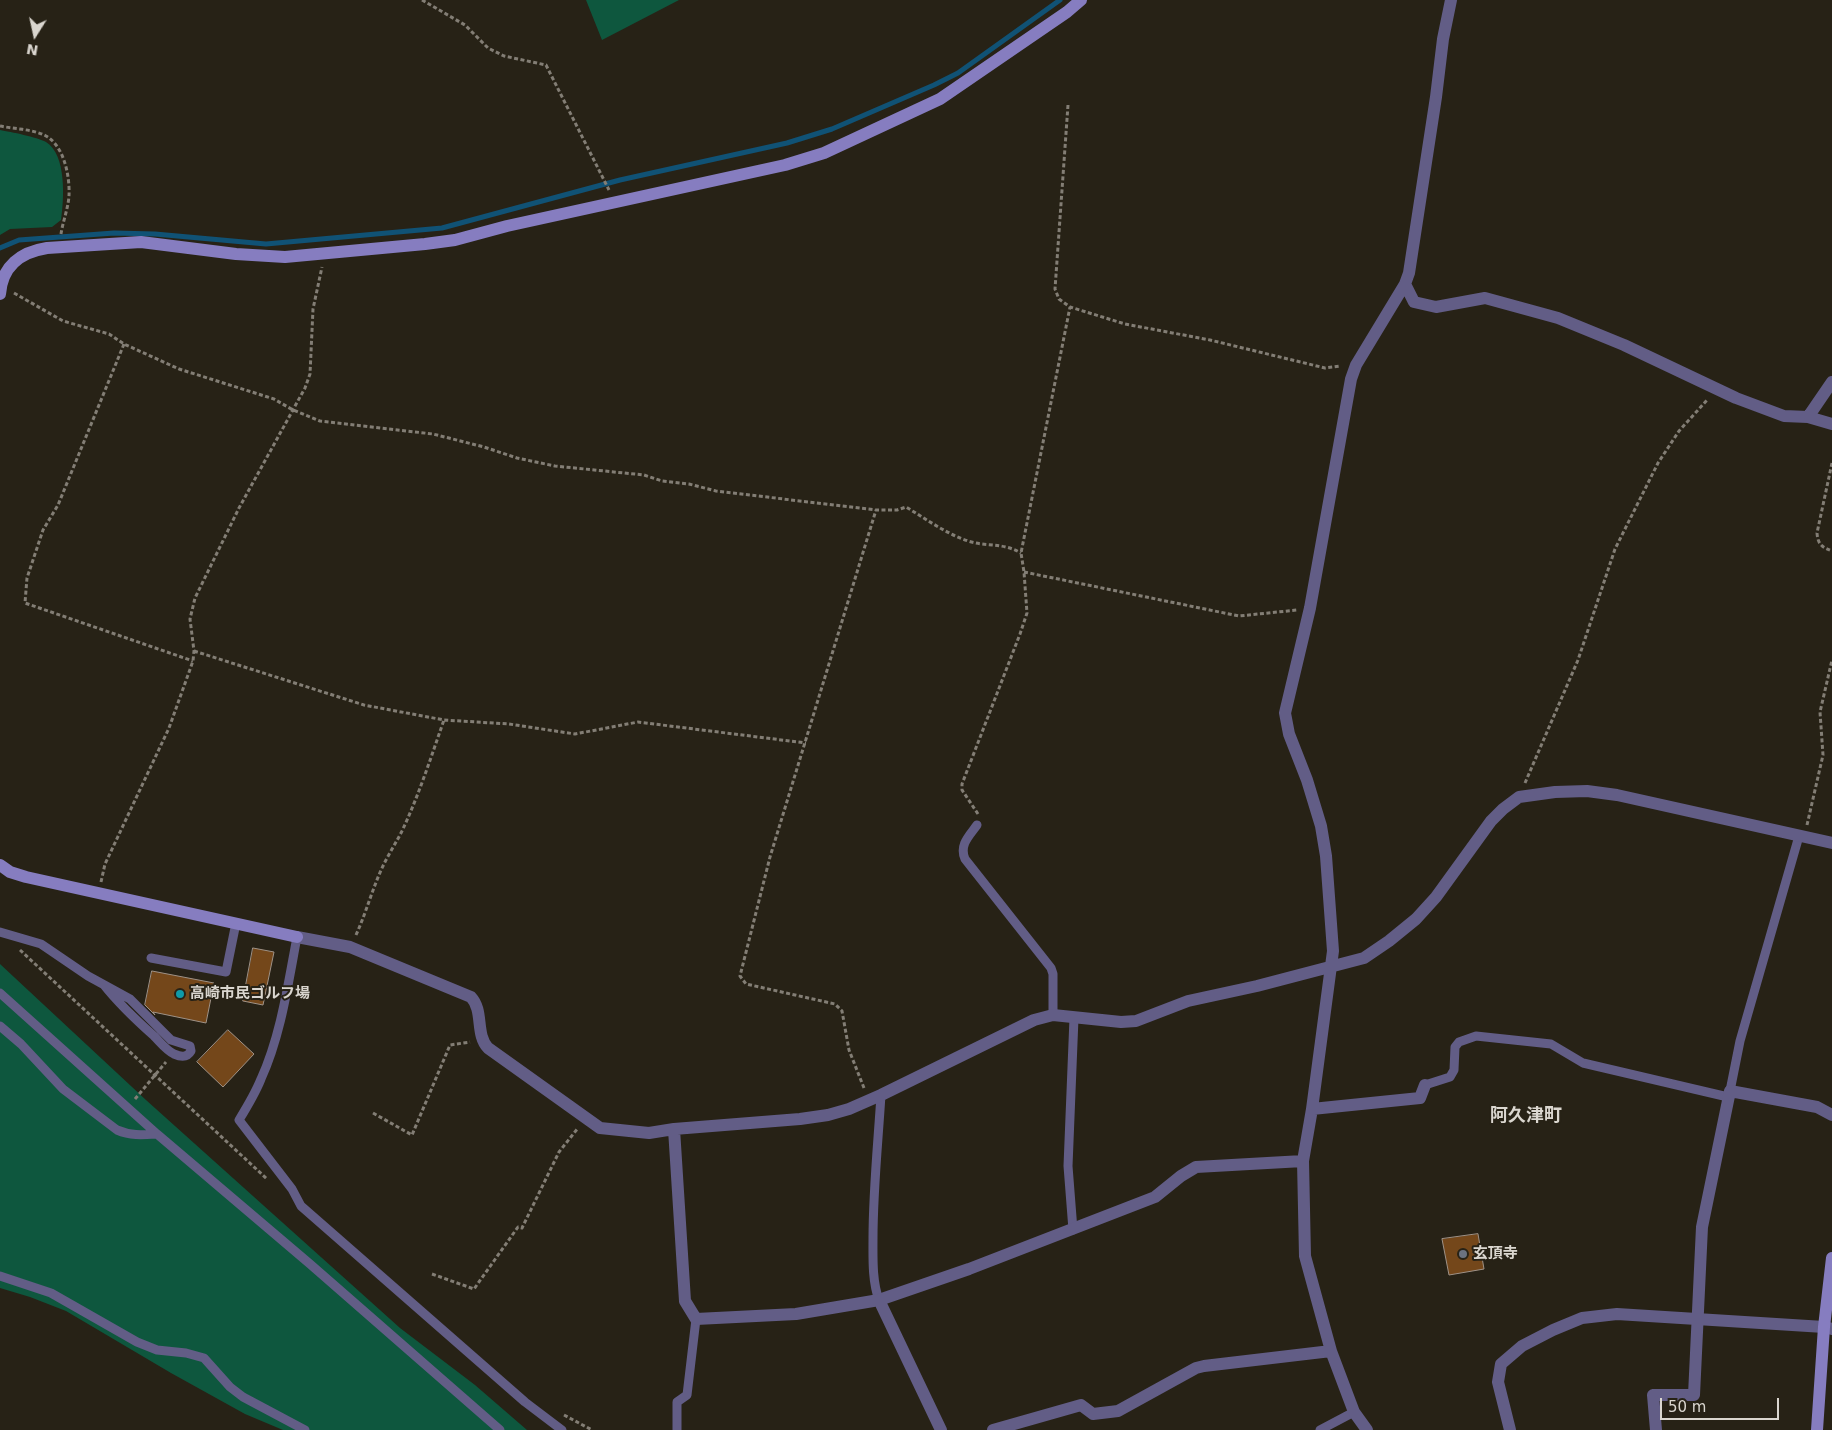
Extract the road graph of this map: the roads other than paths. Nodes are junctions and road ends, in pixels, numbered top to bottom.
1 (1081, 0) edge
2 (1451, 0) edge
3 (1404, 284) junction
4 (1, 286) edge
5 (0, 294) edge
6 (1832, 382) edge
7 (1808, 417) junction
8 (1832, 424) edge
9 (977, 825) road end
10 (1802, 837) junction
11 (1832, 843) edge
12 (0, 865) edge
13 (236, 923) junction
14 (0, 932) edge
15 (297, 937) junction
16 (151, 958) dead end
17 (1331, 968) junction
18 (104, 985) junction
19 (0, 993) edge
20 (1053, 1016) junction
21 (1074, 1018) junction
22 (0, 1026) edge
23 (1425, 1085) joint
24 (1729, 1094) junction
25 (875, 1098) junction
26 (1312, 1109) junction
27 (1832, 1115) edge
28 (674, 1129) junction
29 (157, 1134) junction
30 (1303, 1161) junction
31 (1073, 1230) junction
32 (1832, 1258) edge
33 (0, 1276) edge
34 (879, 1300) junction
35 (696, 1319) junction
36 (1697, 1319) junction
37 (1828, 1328) edge
38 (1330, 1351) junction
39 (1354, 1412) junction
40 (304, 1430) edge
41 (500, 1430) edge
42 (562, 1430) edge
43 (676, 1430) edge
44 (941, 1430) edge
45 (993, 1430) edge
46 (1320, 1430) edge
47 (1367, 1430) edge
48 (1510, 1430) edge
49 (1656, 1430) edge
50 (1818, 1430) edge

1 - 4 street
2 - 3 street
3 - 7 street
3 - 17 street
4 - 5 street
6 - 7 street
7 - 8 street
9 - 20 lane
10 - 11 street
10 - 17 street
10 - 24 lane
12 - 13 street
13 - 15 street
13 - 16 lane
14 - 18 lane
15 - 28 street
15 - 42 lane
17 - 21 street
17 - 26 street
18 - 18 lane
19 - 29 lane
20 - 21 street
20 - 25 street
21 - 31 lane
22 - 29 lane
23 - 24 lane
23 - 26 street
24 - 27 street
24 - 36 street
25 - 28 street
25 - 34 lane
26 - 30 street
28 - 35 street
29 - 41 lane
30 - 31 street
30 - 38 street
31 - 34 street
32 - 37 street
33 - 40 lane
34 - 35 street
34 - 44 street
35 - 43 lane
36 - 37 street
36 - 48 street
36 - 49 street
37 - 50 street
38 - 39 street
38 - 45 street
39 - 46 lane
39 - 47 street

